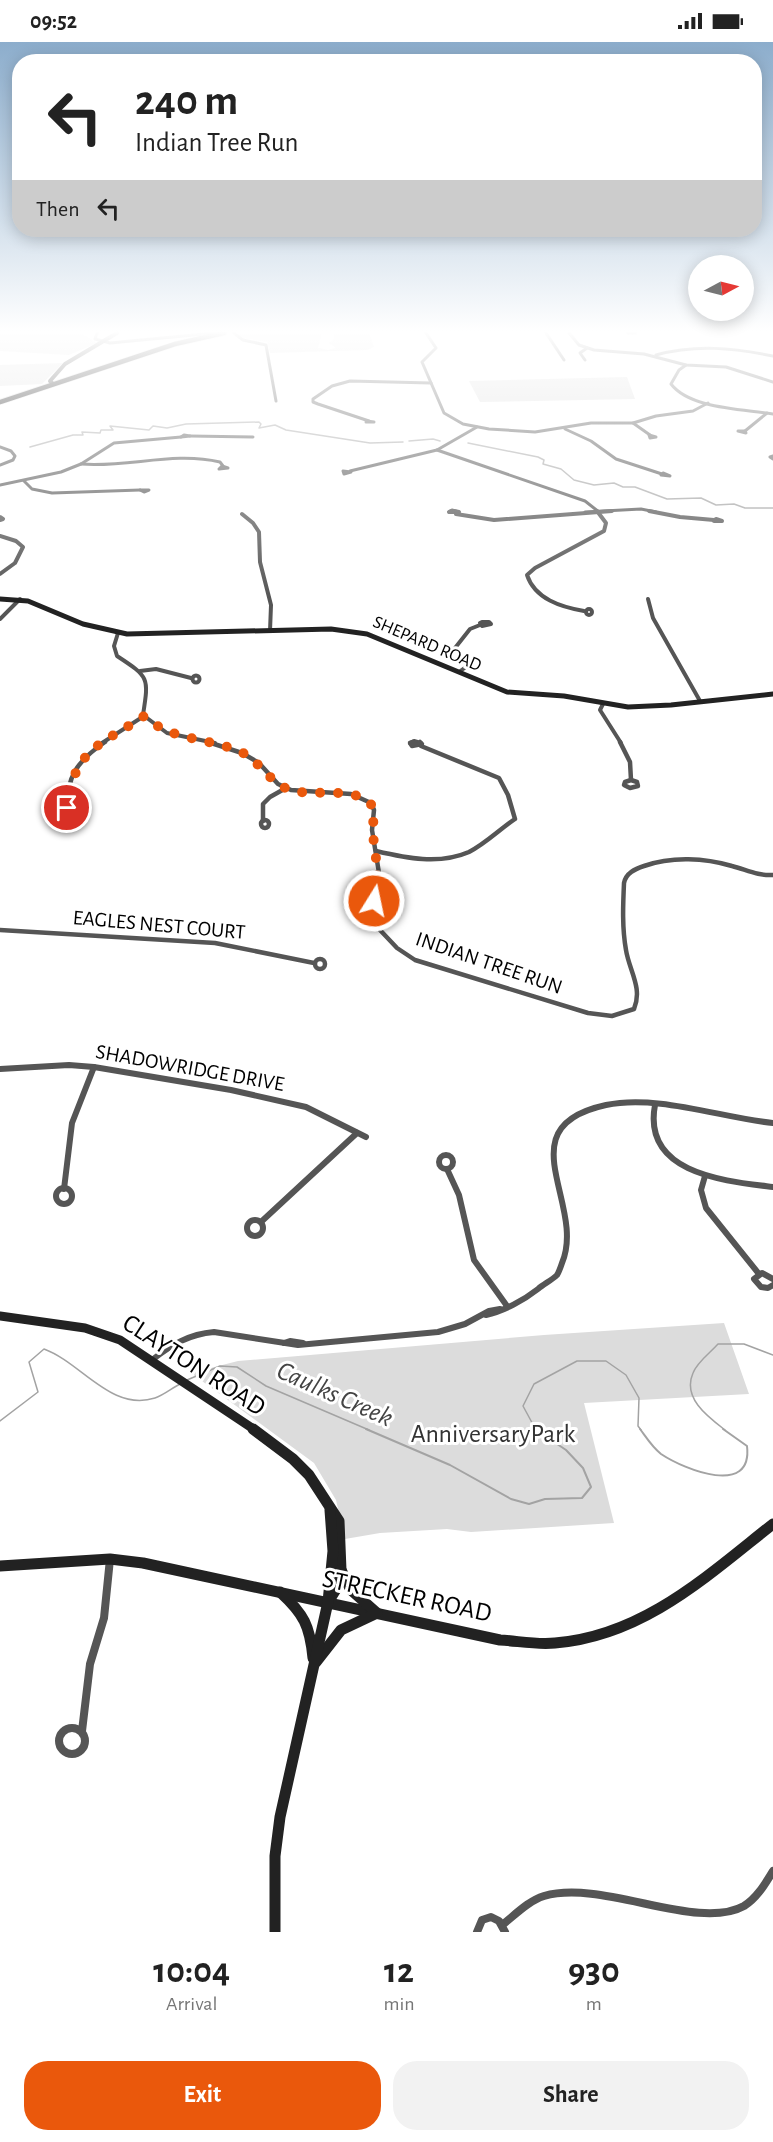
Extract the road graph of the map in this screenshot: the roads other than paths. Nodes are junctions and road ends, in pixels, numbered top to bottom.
1 (459, 421) edge
2 (639, 421) edge
3 (757, 421) edge
4 (633, 423) junction
5 (477, 427) junction
6 (563, 429) junction
7 (745, 431) dead end
8 (650, 435) dead end
9 (253, 437) dead end
10 (0, 447) edge
11 (437, 450) junction
12 (81, 464) junction
13 (0, 465) edge
14 (223, 466) dead end
15 (350, 471) dead end
16 (662, 474) dead end
17 (24, 481) junction
18 (0, 485) edge
19 (139, 490) dead end
20 (599, 511) junction
21 (242, 514) dead end
22 (456, 514) dead end
23 (714, 520) dead end
24 (0, 536) edge
25 (0, 574) edge
26 (0, 599) edge
27 (20, 599) junction
28 (648, 599) dead end
29 (584, 611) dead end
30 (0, 619) edge
31 (480, 625) dead end
32 (270, 632) junction
33 (118, 633) junction
34 (127, 634) junction
35 (117, 640) junction
36 (140, 670) junction
37 (459, 672) junction
38 (191, 678) dead end
39 (773, 694) edge
40 (700, 701) junction
41 (603, 704) junction
42 (144, 716) junction
43 (421, 746) dead end
44 (631, 780) dead end
45 (286, 788) junction
46 (68, 811) dead end
47 (263, 821) dead end
48 (376, 851) junction
49 (773, 875) edge
50 (0, 930) edge
51 (314, 963) dead end
52 (94, 1067) junction
53 (0, 1069) edge
54 (655, 1105) junction
55 (773, 1123) edge
56 (357, 1132) junction
57 (366, 1137) dead end
58 (447, 1169) dead end
59 (705, 1176) junction
60 (773, 1187) edge
61 (64, 1190) dead end
62 (262, 1221) dead end
63 (759, 1274) junction
64 (773, 1279) edge
65 (773, 1285) edge
66 (504, 1307) junction
67 (486, 1315) joint
68 (0, 1316) edge
69 (152, 1360) junction
70 (330, 1510) junction
71 (773, 1524) edge
72 (110, 1559) junction
73 (0, 1566) edge
74 (341, 1570) junction
75 (280, 1592) junction
76 (328, 1602) junction
77 (377, 1613) junction
78 (314, 1665) junction
79 (82, 1731) dead end
80 (773, 1871) edge
81 (503, 1928) edge
82 (275, 1932) edge
83 (477, 1932) edge

1 - 5 street
2 - 4 street
3 - 7 street
4 - 6 street
4 - 8 street
5 - 6 street
5 - 11 street
6 - 16 street
9 - 12 street
10 - 13 street
11 - 15 street
11 - 20 street
12 - 14 street
12 - 17 street
17 - 18 street
17 - 19 street
20 - 22 street
20 - 23 street
20 - 29 street
21 - 32 street
24 - 25 street
26 - 27 street, SHEPARD ROAD
27 - 30 street
27 - 33 street, SHEPARD ROAD
28 - 40 street
31 - 37 street
32 - 34 street, SHEPARD ROAD
32 - 37 street, SHEPARD ROAD
33 - 34 street, SHEPARD ROAD
33 - 35 street
34 - 35 street
35 - 36 street
36 - 38 street
36 - 42 street
37 - 41 street, SHEPARD ROAD
39 - 40 street, SHEPARD ROAD
40 - 41 street, SHEPARD ROAD
41 - 44 street
42 - 45 street
42 - 46 street
43 - 48 street
45 - 47 street
45 - 48 street, INDIAN TREE RUN
48 - 49 street, INDIAN TREE RUN
50 - 51 street, EAGLES NEST COURT
52 - 53 street, SHADOWRIDGE DRIVE
52 - 56 street, SHADOWRIDGE DRIVE
52 - 61 street
54 - 55 street
54 - 59 street
54 - 66 street
56 - 57 street, SHADOWRIDGE DRIVE
56 - 62 street
58 - 66 street
59 - 60 street
59 - 63 street
63 - 64 street
63 - 65 street
66 - 67 street
67 - 69 street
68 - 69 street, CLAYTON ROAD
69 - 70 street, CLAYTON ROAD
70 - 74 street, CLAYTON ROAD
70 - 76 street, CLAYTON ROAD
71 - 77 street, STRECKER ROAD
72 - 73 street, STRECKER ROAD
72 - 75 street, STRECKER ROAD
72 - 79 street
74 - 76 street, CLAYTON ROAD
74 - 77 street
75 - 76 street, STRECKER ROAD
75 - 78 street
76 - 77 street, STRECKER ROAD
76 - 78 street, CLAYTON ROAD
77 - 78 street
78 - 82 street, CLAYTON ROAD
80 - 81 street
81 - 83 street

